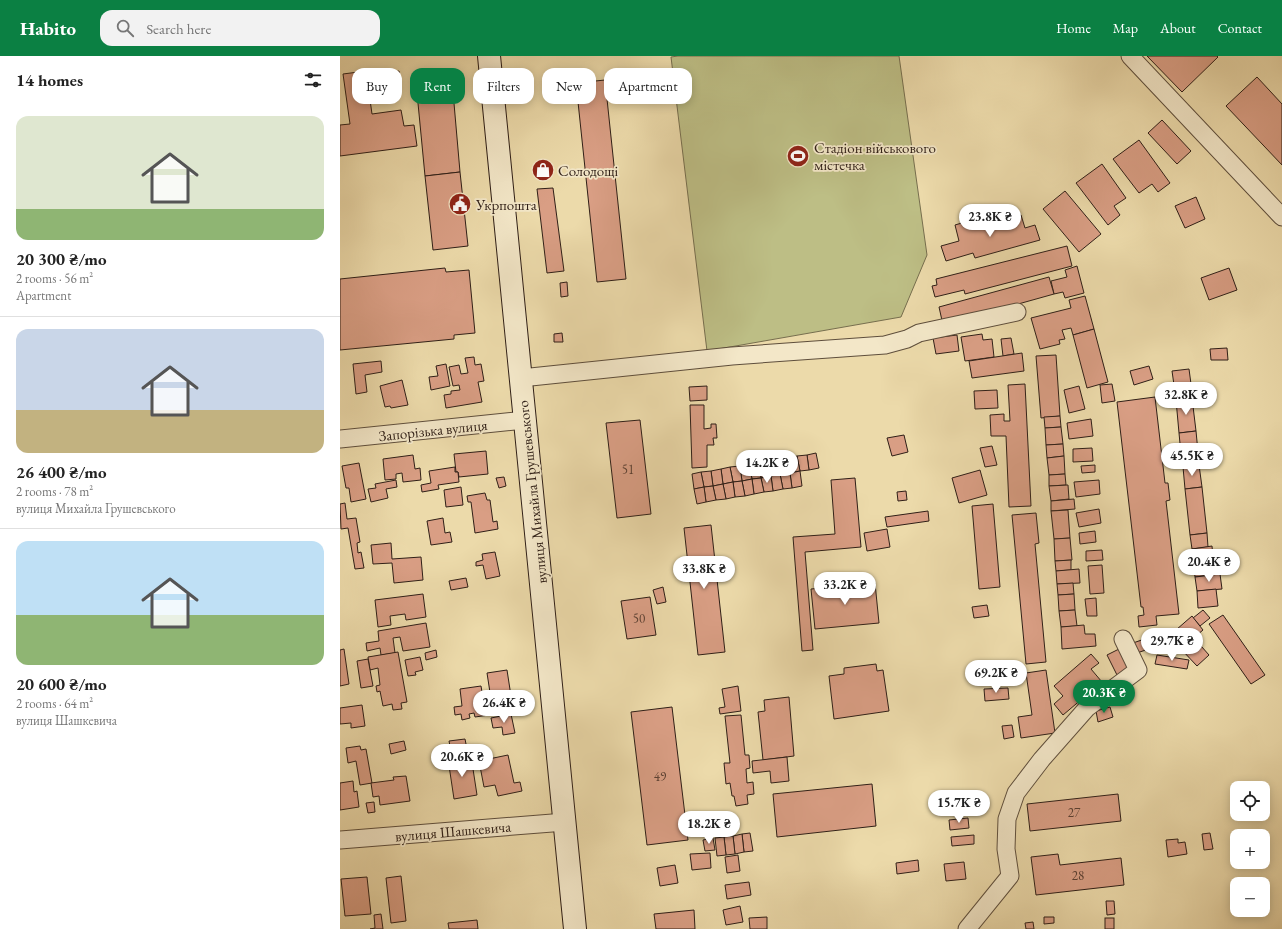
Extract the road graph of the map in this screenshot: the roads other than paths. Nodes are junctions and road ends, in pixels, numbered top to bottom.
1 (489, 56) edge
2 (1130, 56) edge
3 (1282, 217) edge
4 (1017, 312) dead end
5 (521, 378) junction
6 (525, 420) junction
7 (340, 440) edge
8 (1124, 639) dead end
9 (565, 822) junction
10 (340, 840) edge
11 (575, 929) edge
12 (967, 929) edge

1 - 5 main road, вулиця Михайла Грушевського
2 - 3 street
4 - 5 street
5 - 6 main road, вулиця Михайла Грушевського
6 - 7 street, Запорізька вулиця
6 - 9 main road, вулиця Михайла Грушевського
8 - 12 street
9 - 10 street, вулиця Шашкевича
9 - 11 main road, вулиця Михайла Грушевського

